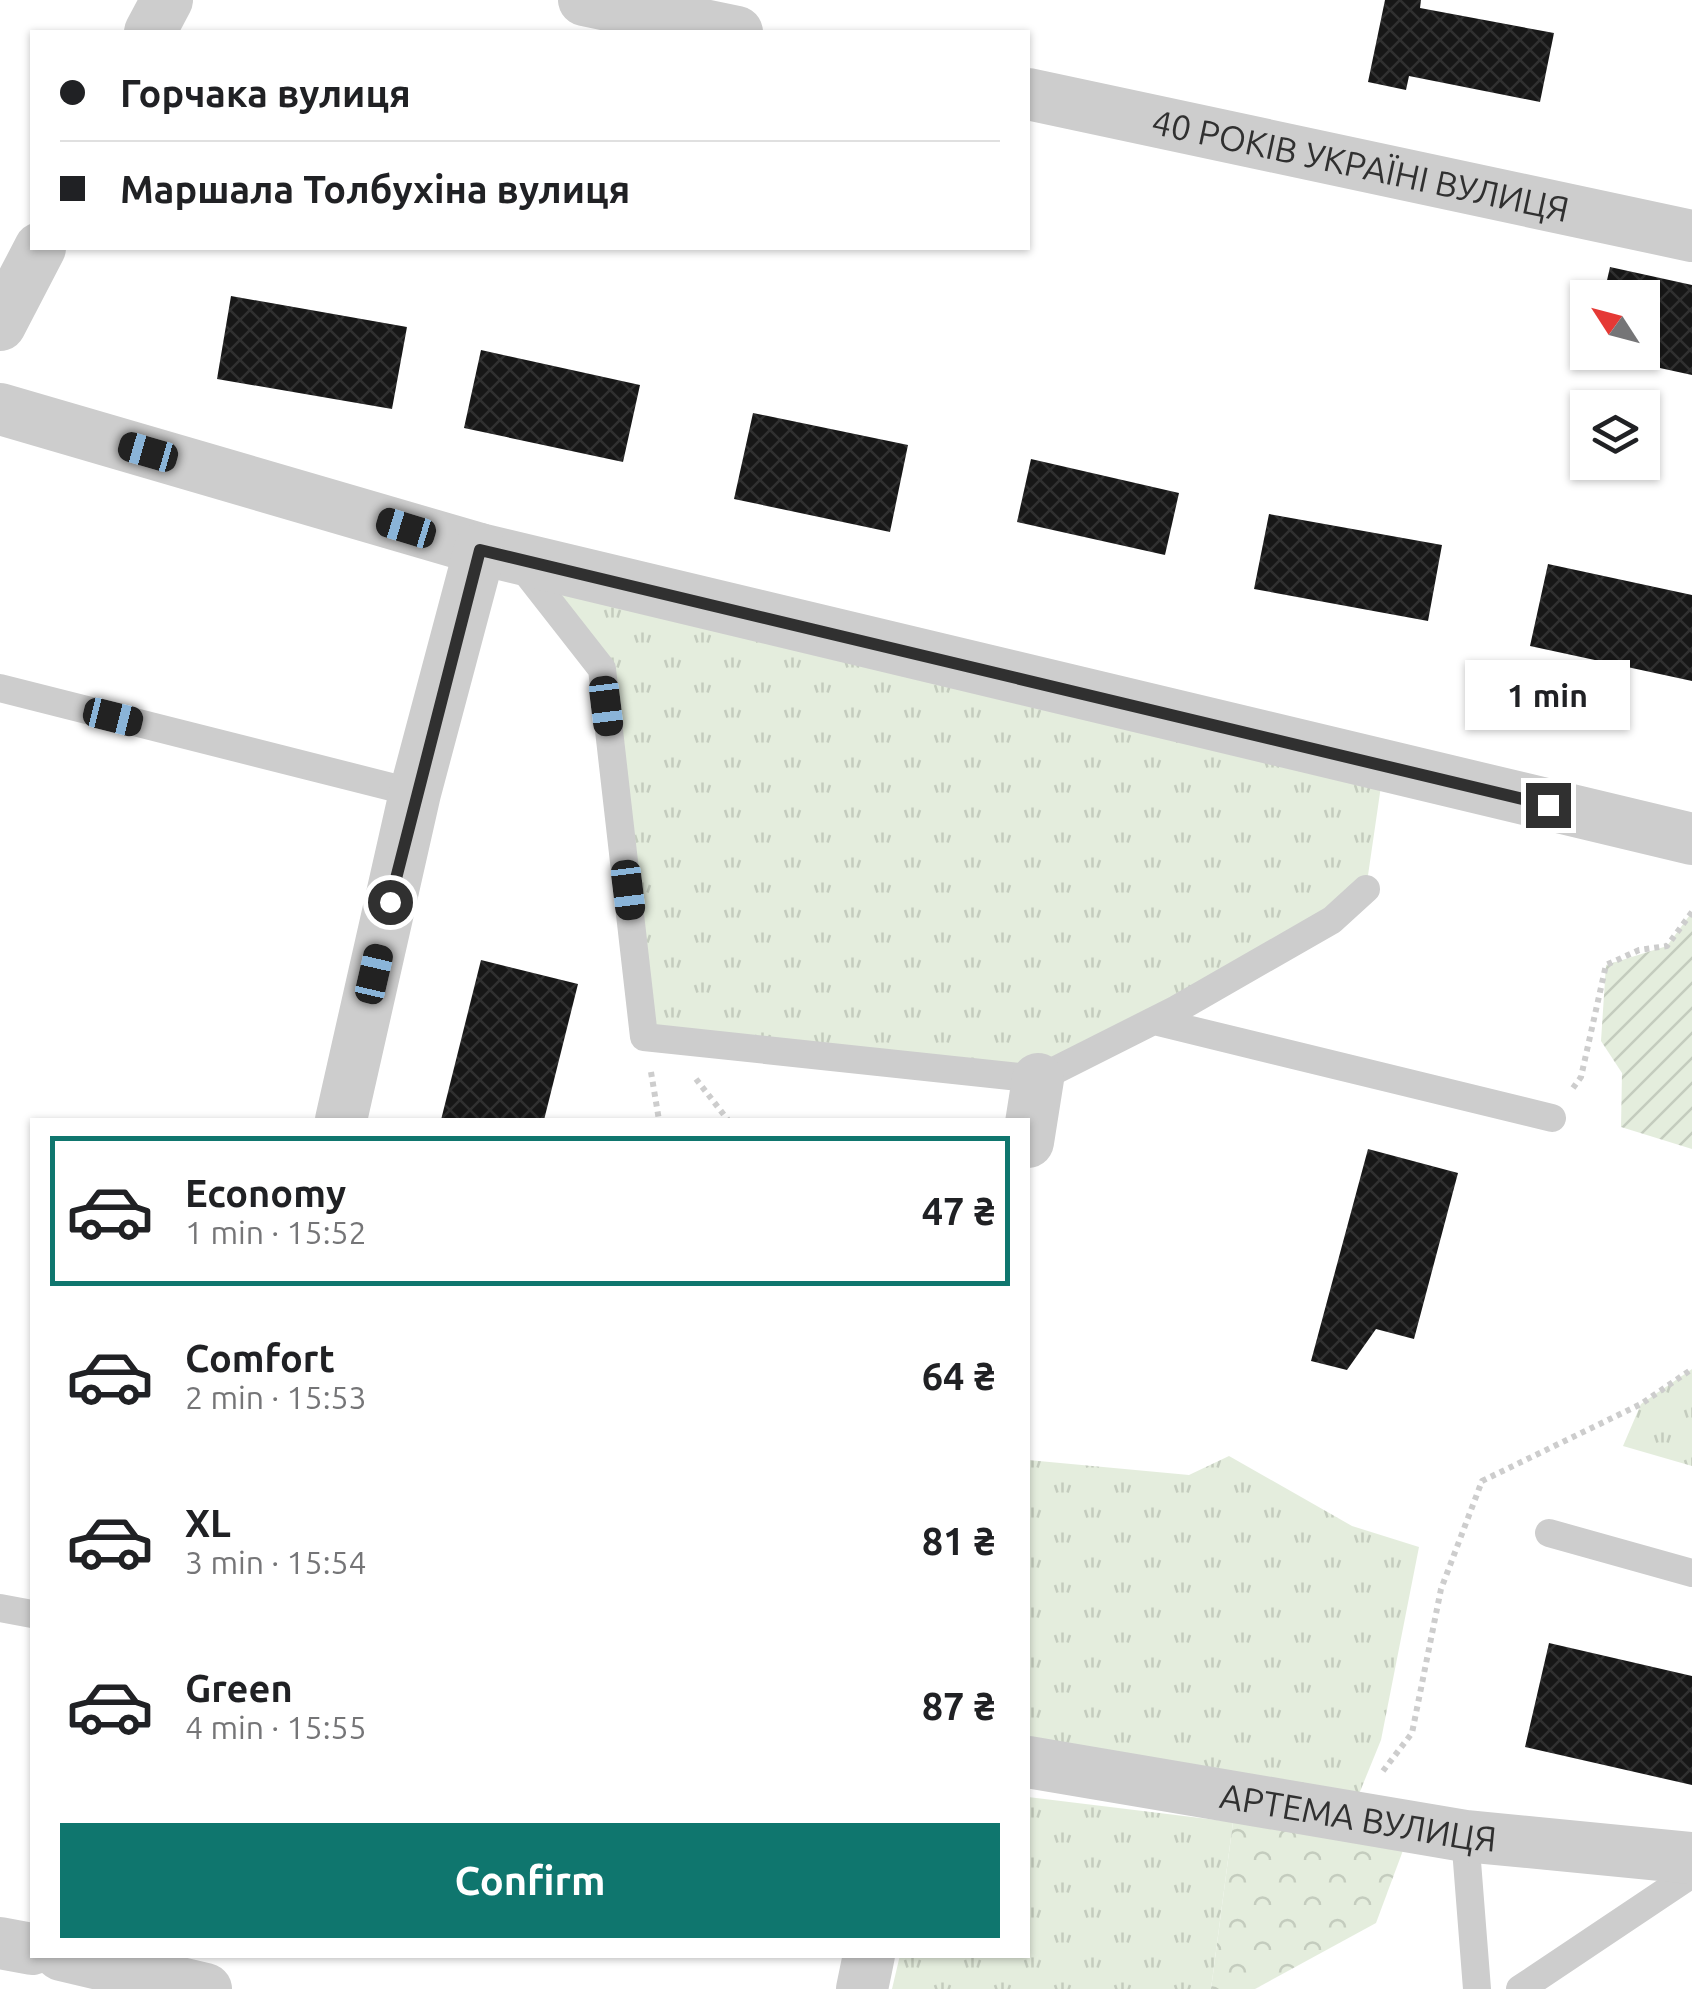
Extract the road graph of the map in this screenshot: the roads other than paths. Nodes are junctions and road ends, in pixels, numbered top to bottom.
1 (166, 0) edge
2 (584, 0) edge
3 (151, 30) edge
4 (727, 30) edge
5 (1030, 94) edge
6 (1692, 236) edge
7 (39, 250) edge
8 (0, 325) edge
9 (0, 409) edge
10 (497, 554) junction
11 (0, 688) edge
12 (415, 792) junction
13 (1692, 839) edge
14 (1366, 889) dead end
15 (1154, 1021) junction
16 (1038, 1079) junction
17 (341, 1118) edge
18 (1552, 1118) road end
19 (1030, 1129) edge
20 (1550, 1532) dead end
21 (1692, 1573) edge
22 (0, 1608) edge
23 (30, 1614) edge
24 (1030, 1762) edge
25 (1465, 1836) junction
26 (1692, 1858) edge
27 (1692, 1874) edge
28 (0, 1943) edge
29 (30, 1949) edge
30 (73, 1958) edge
31 (868, 1958) edge
32 (122, 1970) edge
33 (206, 1989) edge
34 (862, 1989) edge
35 (1477, 1989) edge
36 (1520, 1989) edge

1 - 3 street
2 - 4 street
5 - 6 street, 40 РОКІВ УКРАЇНІ ВУЛИЦЯ
7 - 8 street
9 - 10 street
10 - 12 street
10 - 13 street
10 - 16 lane
11 - 12 lane
12 - 17 street
14 - 15 lane
15 - 16 lane
15 - 18 lane
16 - 19 street
20 - 21 lane
22 - 23 lane
24 - 25 street, АРТЕМА ВУЛИЦЯ
25 - 26 street, АРТЕМА ВУЛИЦЯ
25 - 35 lane
27 - 36 lane
28 - 29 street
30 - 32 street
31 - 34 street
32 - 33 street

